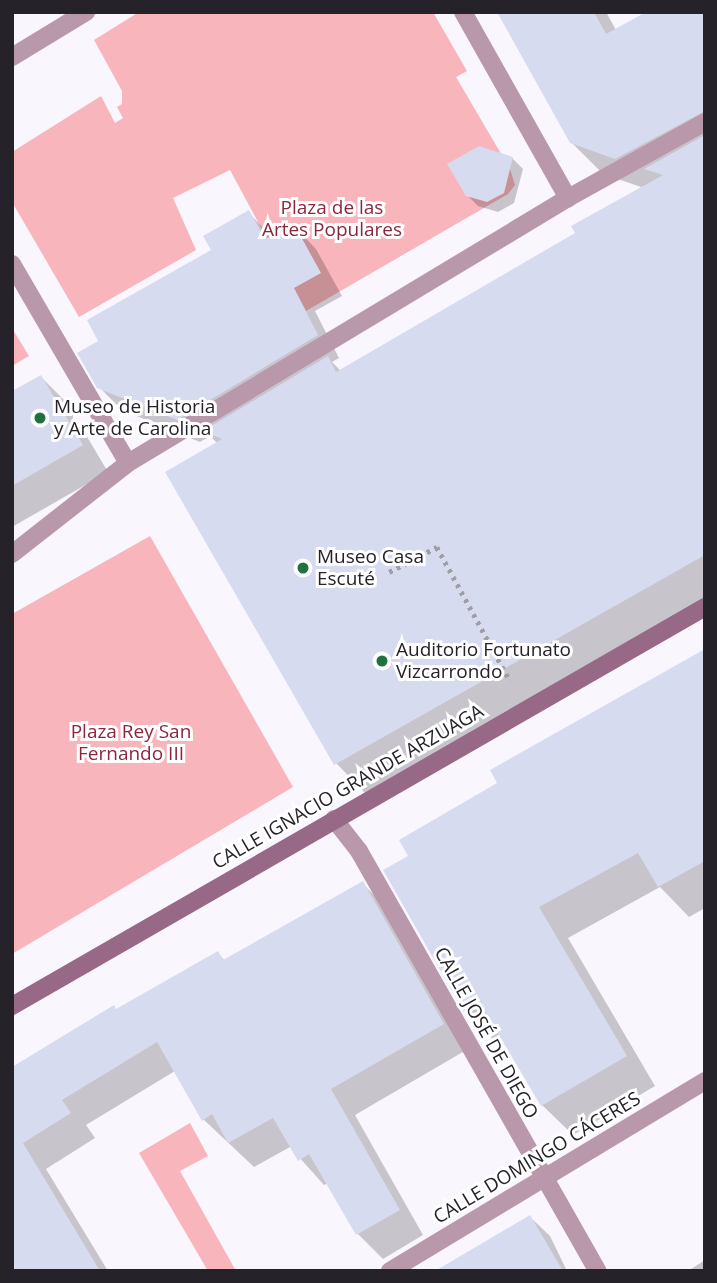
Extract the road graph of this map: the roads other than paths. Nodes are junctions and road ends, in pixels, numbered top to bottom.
1 (86, 12) edge
2 (463, 12) edge
3 (12, 57) edge
4 (705, 122) edge
5 (568, 198) junction
6 (12, 264) edge
7 (128, 463) junction
8 (12, 554) edge
9 (705, 607) edge
10 (334, 819) junction
11 (12, 1006) edge
12 (705, 1081) edge
13 (544, 1180) junction
14 (390, 1271) edge
15 (598, 1271) edge

1 - 3 street
2 - 5 street
4 - 5 street
5 - 7 street
6 - 7 street
7 - 8 street
9 - 10 street, CALLE IGNACIO GRANDE ARZUAGA
10 - 11 street, CALLE IGNACIO GRANDE ARZUAGA
10 - 13 street, CALLE JOSÉ DE DIEGO
12 - 13 street, CALLE DOMINGO CÁCERES
13 - 14 street, CALLE DOMINGO CÁCERES
13 - 15 street, CALLE JOSÉ DE DIEGO

